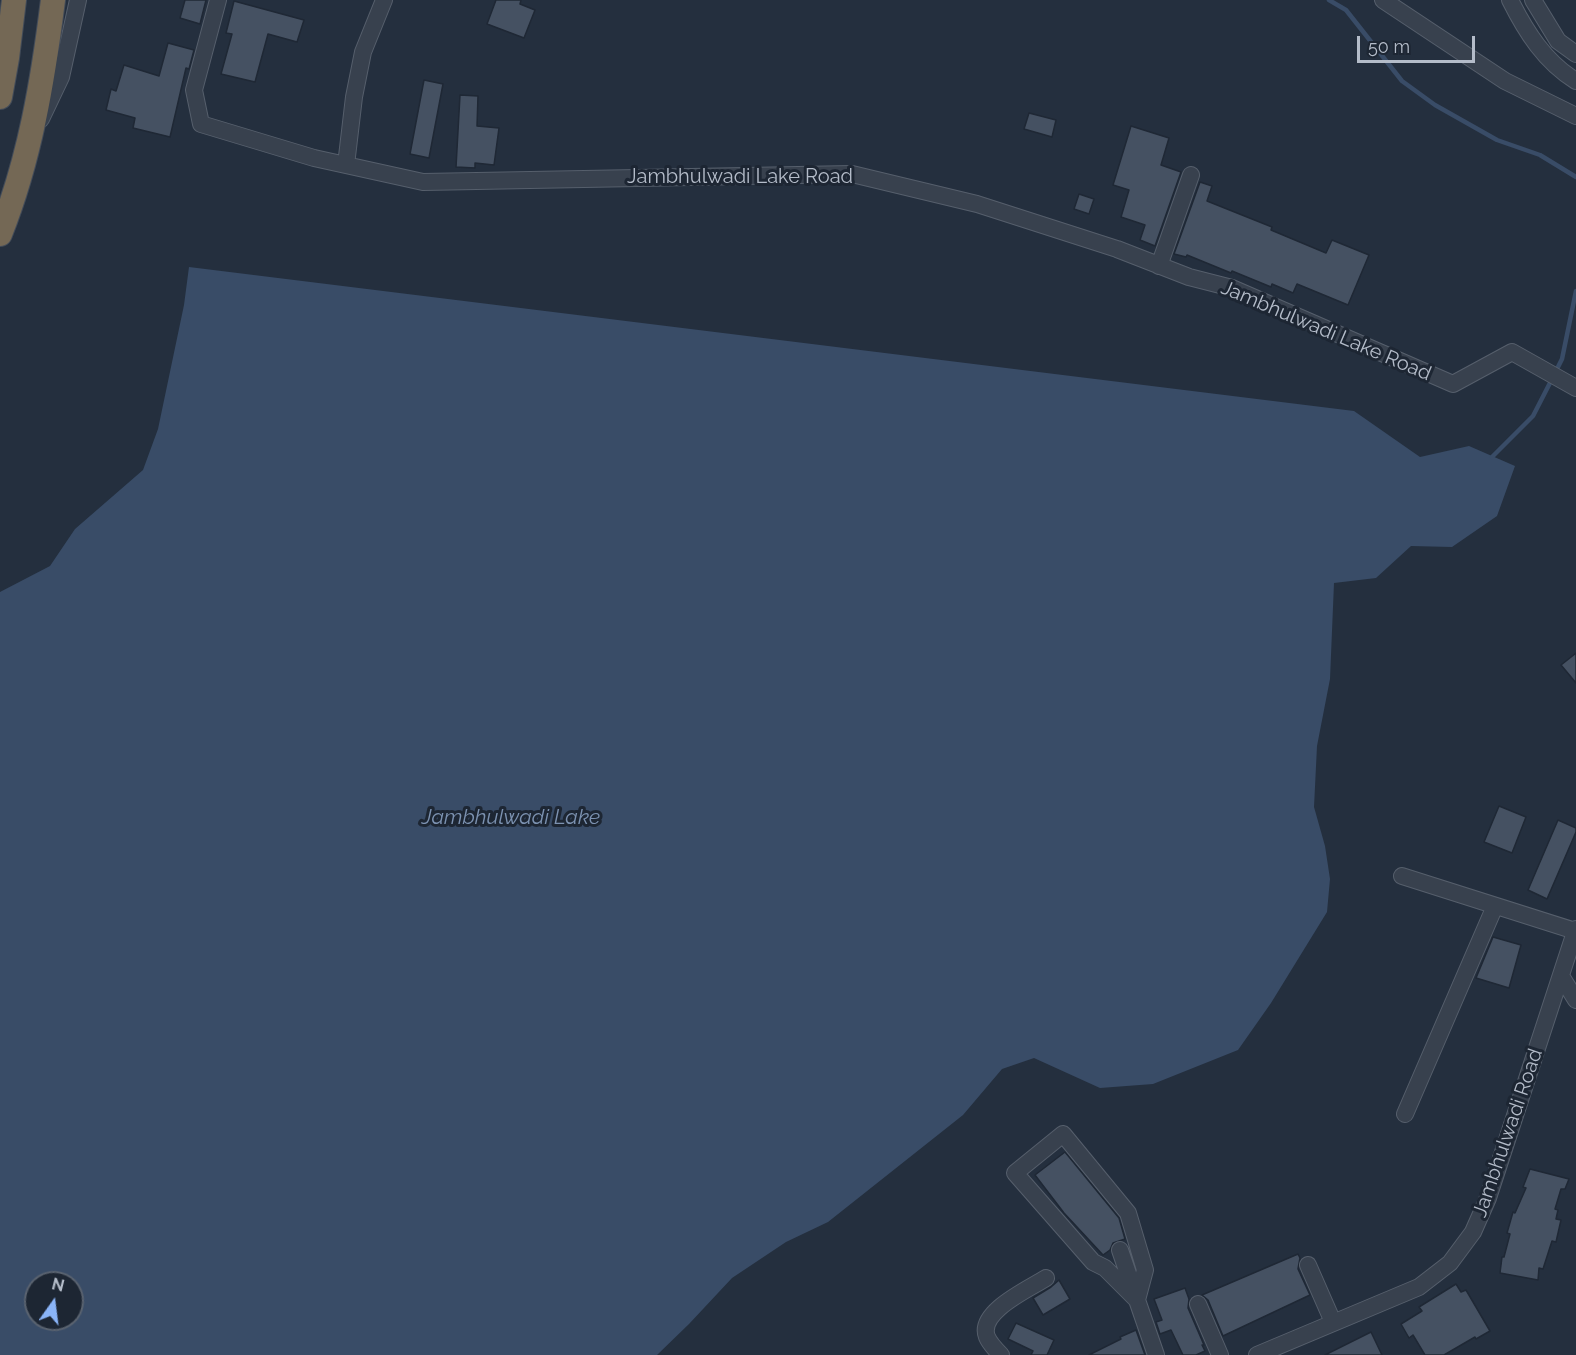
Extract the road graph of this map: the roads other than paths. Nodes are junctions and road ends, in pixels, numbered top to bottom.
1 (14, 0) edge
2 (52, 0) edge
3 (78, 0) edge
4 (218, 0) edge
5 (384, 0) edge
6 (1383, 0) edge
7 (1510, 0) edge
8 (1533, 0) edge
9 (1576, 54) edge
10 (1576, 81) edge
11 (0, 97) edge
12 (1576, 116) edge
13 (30, 141) junction
14 (346, 165) junction
15 (1191, 175) dead end
16 (0, 234) edge
17 (1159, 266) junction
18 (1576, 388) edge
19 (1402, 876) dead end
20 (1495, 906) junction
21 (1575, 930) edge
22 (1561, 976) junction
23 (1576, 1000) edge
24 (1405, 1114) dead end
25 (1120, 1250) dead end
26 (1308, 1265) dead end
27 (1046, 1278) dead end
28 (1137, 1300) junction
29 (1198, 1304) dead end
30 (1333, 1322) junction
31 (1001, 1355) edge
32 (1156, 1355) edge
33 (1220, 1355) edge
34 (1257, 1355) edge

1 - 11 highway
2 - 13 highway
3 - 13 street
4 - 14 street, Jambhulwadi Lake Road
5 - 14 street
6 - 12 street
7 - 10 street
8 - 9 street
13 - 16 highway
14 - 17 street, Jambhulwadi Lake Road
15 - 17 street
17 - 18 street, Jambhulwadi Lake Road
19 - 20 street
20 - 21 street
20 - 24 street
21 - 22 street, Jambhulwadi Road
22 - 23 street
22 - 30 street, Jambhulwadi Road
25 - 28 street
26 - 30 street
27 - 31 street
28 - 28 street
28 - 32 street
29 - 33 street
30 - 34 street, Jambhulwadi Road

